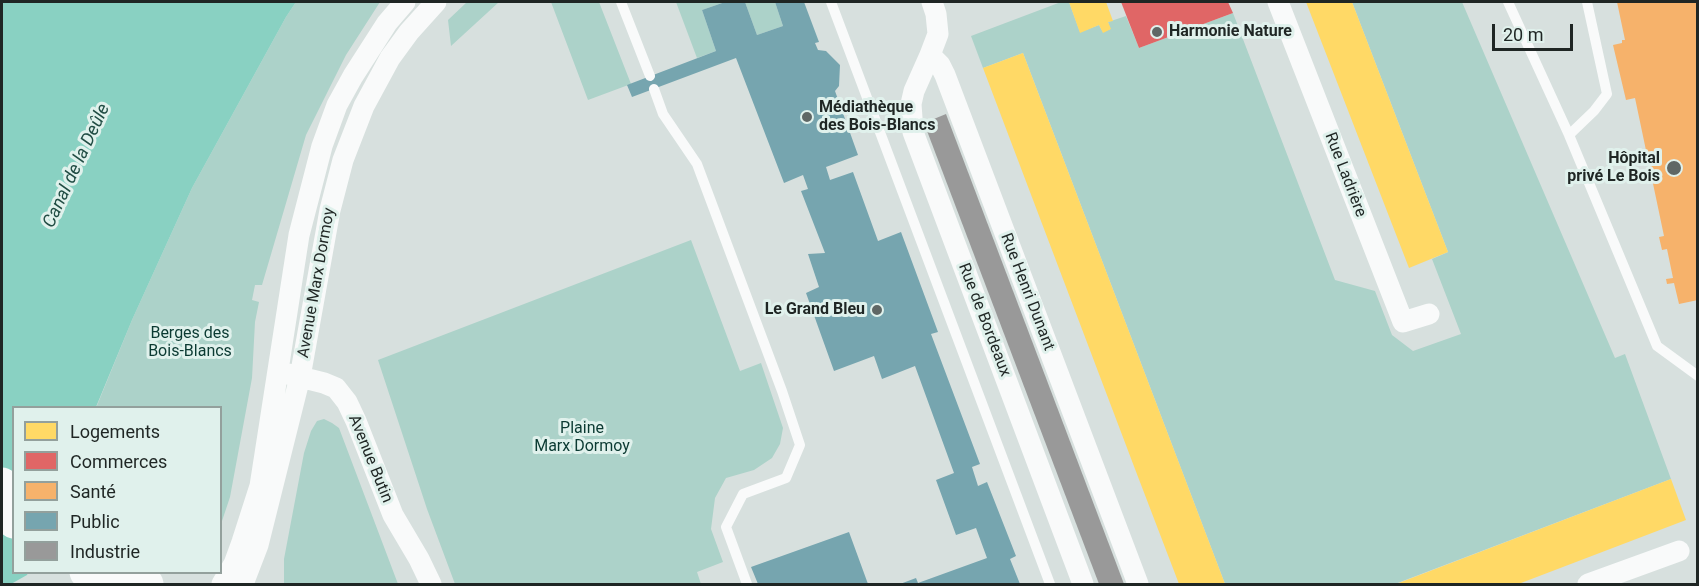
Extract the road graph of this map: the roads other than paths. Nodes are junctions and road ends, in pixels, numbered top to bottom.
1 (405, 2) edge
2 (436, 2) edge
3 (621, 2) edge
4 (831, 2) edge
5 (932, 2) edge
6 (1278, 2) edge
7 (1508, 2) edge
8 (1587, 2) edge
9 (930, 55) junction
10 (650, 76) dead end
11 (654, 89) dead end
12 (1569, 135) junction
13 (1429, 315) dead end
14 (279, 371) junction
15 (1698, 375) edge
16 (300, 377) junction
17 (1678, 551) dead end
18 (87, 574) edge
19 (131, 574) edge
20 (102, 585) edge
21 (147, 585) edge
22 (222, 585) edge
23 (243, 585) edge
24 (431, 585) edge
25 (747, 585) edge
26 (1050, 585) edge
27 (1083, 585) edge
28 (1138, 585) edge
29 (1588, 585) edge

1 - 14 street, Avenue Marx Dormoy
2 - 16 street, Avenue Marx Dormoy
3 - 10 lane
4 - 26 lane
5 - 9 street
6 - 13 street, Rue Ladrière
7 - 12 lane
8 - 12 lane
9 - 27 street, Rue de Bordeaux
9 - 28 street, Rue Henri Dunant
11 - 25 lane
12 - 15 lane
14 - 16 street, Avenue Butin
14 - 22 street, Avenue Marx Dormoy
16 - 23 street, Avenue Marx Dormoy
16 - 24 street, Avenue Butin
17 - 29 street
18 - 20 main road
19 - 21 main road

